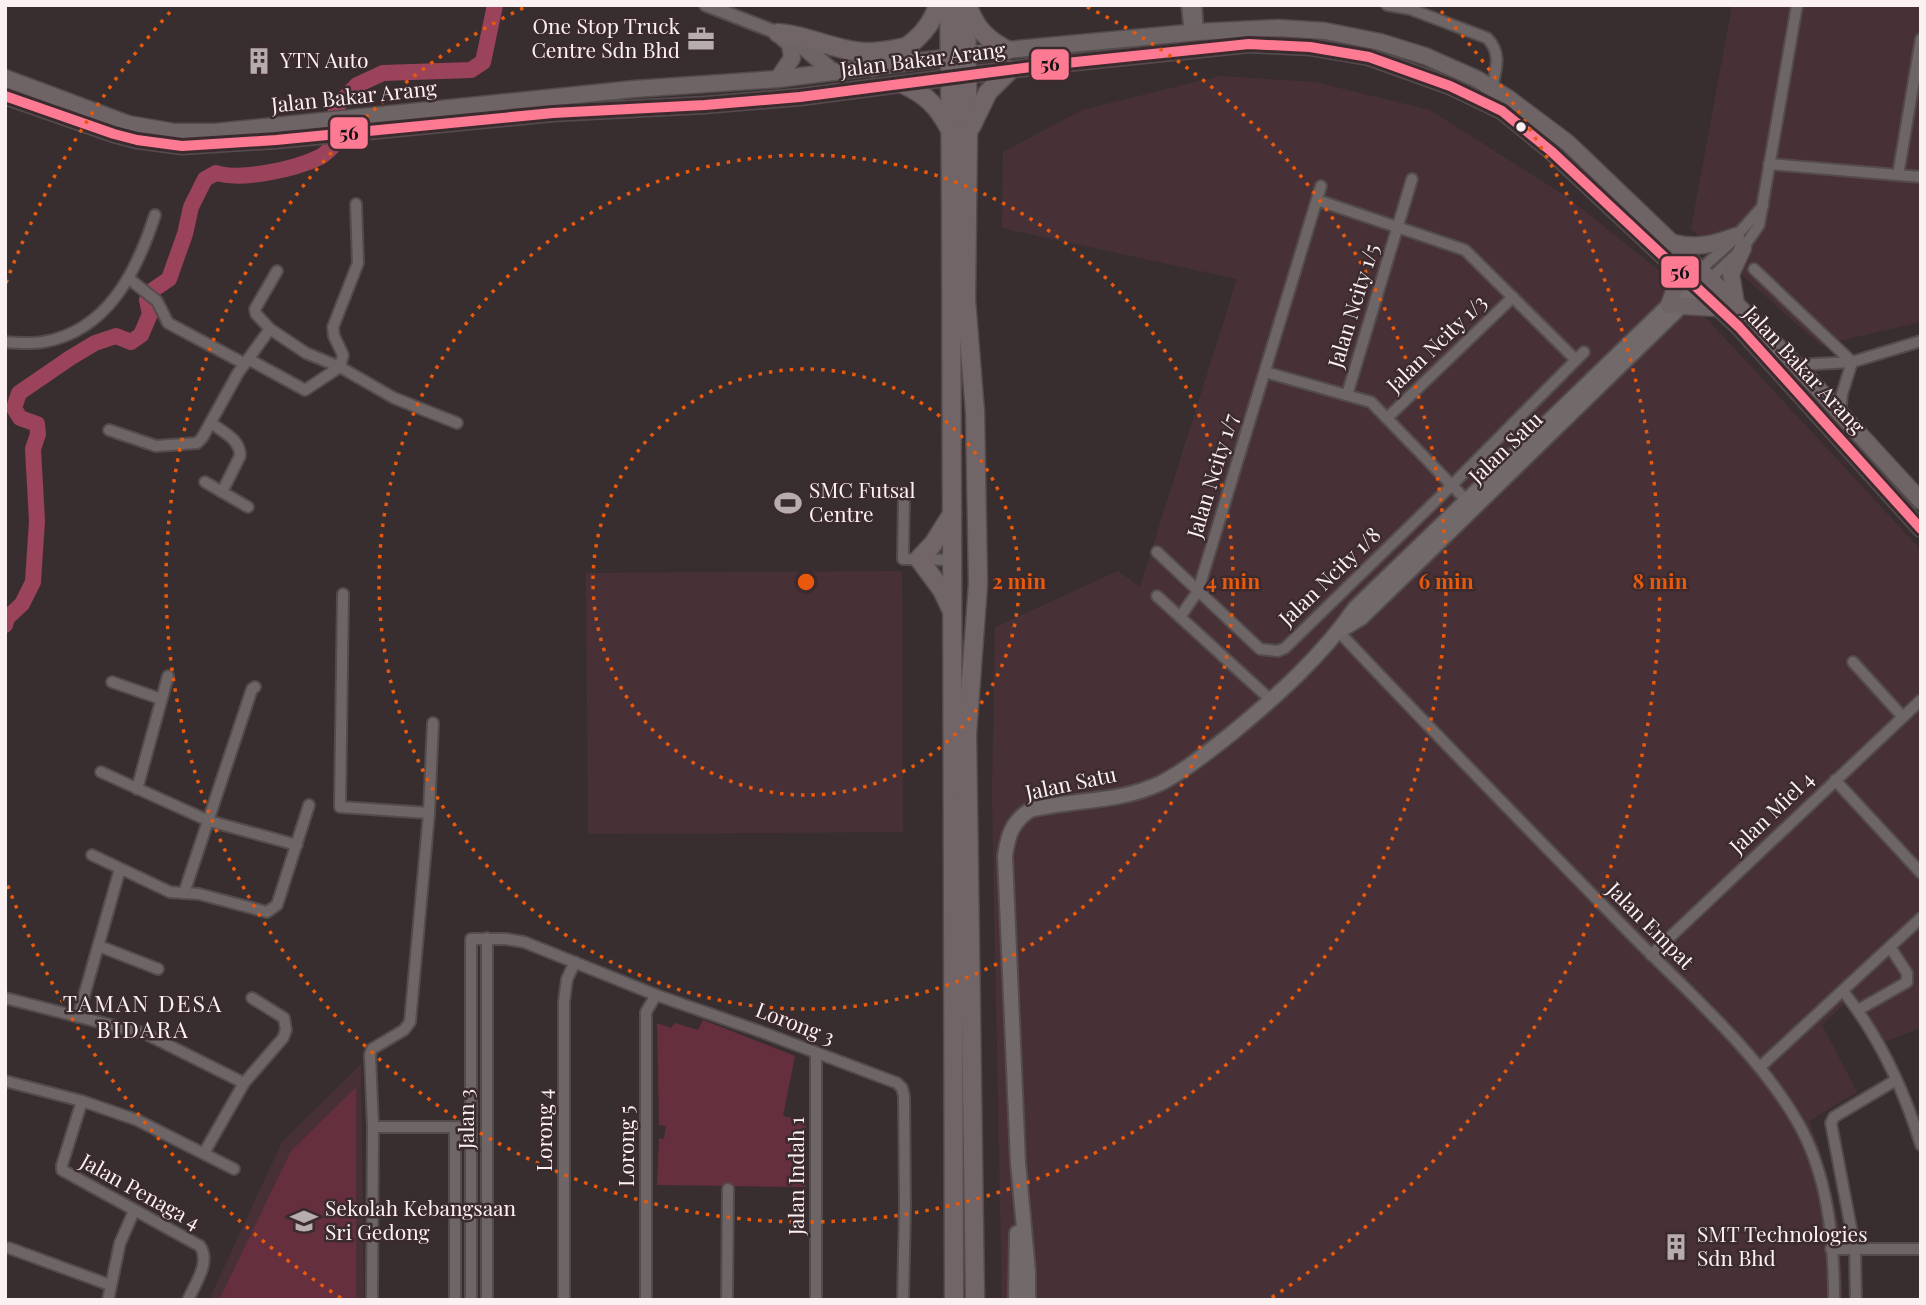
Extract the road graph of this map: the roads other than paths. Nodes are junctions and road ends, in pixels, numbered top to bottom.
1 (706, 5) edge
2 (938, 5) edge
3 (949, 5) edge
4 (967, 5) edge
5 (1187, 5) edge
6 (1196, 5) edge
7 (1387, 5) edge
8 (1797, 5) edge
9 (1194, 32) junction
10 (778, 33) junction
11 (1921, 39) edge
12 (910, 46) junction
13 (1007, 50) junction
14 (959, 56) junction
15 (1919, 58) edge
16 (873, 67) junction
17 (1010, 70) junction
18 (833, 72) junction
19 (959, 77) junction
20 (5, 78) edge
21 (778, 79) junction
22 (905, 85) junction
23 (1492, 88) junction
24 (5, 96) edge
25 (352, 125) junction
26 (311, 130) junction
27 (960, 134) junction
28 (1769, 164) junction
29 (1898, 175) junction
30 (1921, 177) edge
31 (1412, 180) dead end
32 (1321, 186) dead end
33 (1317, 200) junction
34 (356, 204) dead end
35 (155, 215) dead end
36 (1398, 227) junction
37 (1740, 242) junction
38 (1674, 243) junction
39 (1672, 266) junction
40 (1754, 269) dead end
41 (276, 271) dead end
42 (128, 278) junction
43 (1700, 280) junction
44 (1513, 298) junction
45 (1736, 304) junction
46 (1675, 306) junction
47 (1718, 308) junction
48 (270, 329) junction
49 (1921, 341) edge
50 (5, 342) edge
51 (247, 361) junction
52 (1852, 362) junction
53 (1796, 365) junction
54 (340, 367) junction
55 (1265, 372) junction
56 (1347, 396) junction
57 (975, 412) junction
58 (1840, 415) junction
59 (1387, 418) junction
60 (211, 423) junction
61 (457, 423) dead end
62 (109, 430) dead end
63 (205, 482) dead end
64 (1451, 486) junction
65 (222, 492) junction
66 (904, 497) dead end
67 (1921, 501) edge
68 (1470, 504) junction
69 (248, 507) dead end
70 (952, 514) junction
71 (1921, 529) edge
72 (1157, 552) dead end
73 (919, 559) junction
74 (953, 560) junction
75 (1198, 591) junction
76 (343, 594) dead end
77 (1157, 597) dead end
78 (953, 616) junction
79 (1180, 617) junction
80 (1339, 632) junction
81 (1853, 662) dead end
82 (167, 676) dead end
83 (112, 682) dead end
84 (255, 687) dead end
85 (161, 699) junction
86 (1271, 700) junction
87 (1921, 700) edge
88 (1902, 716) junction
89 (433, 723) dead end
90 (967, 734) junction
91 (101, 772) dead end
92 (1835, 780) junction
93 (137, 789) junction
94 (309, 805) dead end
95 (429, 813) junction
96 (209, 821) junction
97 (297, 845) junction
98 (92, 855) dead end
99 (120, 869) junction
100 (1921, 873) edge
101 (184, 893) junction
102 (1921, 918) edge
103 (487, 938) junction
104 (99, 946) junction
105 (1890, 947) junction
106 (1651, 955) junction
107 (575, 962) junction
108 (158, 969) dead end
109 (1843, 990) junction
110 (656, 995) junction
111 (5, 998) edge
112 (252, 998) dead end
113 (1858, 1010) junction
114 (78, 1017) junction
115 (816, 1053) junction
116 (1760, 1068) junction
117 (1896, 1080) junction
118 (5, 1082) edge
119 (244, 1083) junction
120 (82, 1101) junction
121 (373, 1127) junction
122 (455, 1128) junction
123 (471, 1128) junction
124 (1921, 1145) edge
125 (204, 1153) junction
126 (1018, 1162) junction
127 (234, 1168) dead end
128 (728, 1189) dead end
129 (134, 1210) junction
130 (9, 1248) dead end
131 (1831, 1249) junction
132 (1855, 1249) junction
133 (1921, 1249) edge
134 (110, 1286) junction
135 (108, 1300) edge
136 (188, 1300) edge
137 (372, 1300) edge
138 (455, 1300) edge
139 (471, 1300) edge
140 (487, 1300) edge
141 (564, 1300) edge
142 (646, 1300) edge
143 (727, 1300) edge
144 (816, 1300) edge
145 (902, 1300) edge
146 (954, 1300) edge
147 (975, 1300) edge
148 (1016, 1300) edge
149 (1028, 1300) edge
150 (1834, 1300) edge
151 (1856, 1300) edge

1 - 10 street
2 - 12 highway
3 - 14 highway
4 - 13 highway
4 - 14 highway
5 - 9 street
6 - 9 street
7 - 23 street
8 - 28 street
9 - 13 main road, Jalan Bakar Arang
9 - 23 main road, Jalan Bakar Arang
10 - 12 highway
10 - 18 main road
10 - 21 main road
11 - 15 street
12 - 16 highway
13 - 14 main road, Jalan Bakar Arang
14 - 16 main road, Jalan Bakar Arang
14 - 19 highway
15 - 29 street
16 - 18 main road, Jalan Bakar Arang
17 - 19 main road, Jalan Bakar Arang
17 - 27 highway
17 - 39 main road, Jalan Bakar Arang
18 - 21 main road, Jalan Bakar Arang
19 - 22 main road, Jalan Bakar Arang
19 - 27 highway
20 - 26 main road, Jalan Bakar Arang
21 - 25 main road, Jalan Bakar Arang
22 - 25 main road, Jalan Bakar Arang
22 - 27 highway
23 - 38 main road, Jalan Bakar Arang
24 - 26 main road, Jalan Bakar Arang
25 - 26 main road, Jalan Bakar Arang
27 - 57 highway
27 - 70 highway
28 - 29 street
28 - 37 street
29 - 30 street
31 - 36 street, Jalan Ncity 1/5
32 - 33 street, Jalan Ncity 1/7
33 - 36 street
33 - 55 street, Jalan Ncity 1/7
34 - 54 street
35 - 42 street
36 - 44 street
36 - 56 street, Jalan Ncity 1/5
37 - 38 main road
37 - 43 street
37 - 45 main road
38 - 43 main road, Jalan Bakar Arang
39 - 43 main road, Jalan Bakar Arang
39 - 46 main road
40 - 52 street
41 - 48 street
42 - 50 street
42 - 51 street
43 - 45 main road, Jalan Bakar Arang
43 - 46 main road, Jalan Satu
43 - 47 main road, Jalan Bakar Arang
44 - 59 street, Jalan Ncity 1/3
44 - 64 street
45 - 53 main road, Jalan Bakar Arang
46 - 47 main road
46 - 68 main road, Jalan Satu
47 - 71 main road, Jalan Bakar Arang
48 - 51 street
48 - 54 street
49 - 52 street
51 - 54 street
51 - 60 street
52 - 53 street
52 - 58 street
53 - 58 main road, Jalan Bakar Arang
54 - 61 street
55 - 56 street
55 - 75 street, Jalan Ncity 1/7
56 - 59 street
57 - 74 highway
57 - 90 highway
58 - 67 main road, Jalan Bakar Arang
59 - 64 street
60 - 62 street
60 - 65 street
63 - 65 street
64 - 68 street
64 - 75 street, Jalan Ncity 1/8
65 - 69 street
66 - 73 street
68 - 80 main road, Jalan Satu
70 - 73 highway
70 - 74 highway
72 - 75 street
73 - 74 street
73 - 78 highway
74 - 78 highway
74 - 90 highway
75 - 79 street, Jalan Ncity 1/7
76 - 95 street
77 - 79 street
78 - 146 highway
79 - 86 street
80 - 86 main road, Jalan Satu
80 - 106 street, Jalan Empat
81 - 88 street
82 - 85 street
83 - 85 street
84 - 96 street
85 - 93 street
86 - 126 main road, Jalan Satu
87 - 88 street, Jalan Miel 4
88 - 92 street, Jalan Miel 4
89 - 95 street
90 - 147 highway
91 - 93 street
92 - 100 street
92 - 106 street, Jalan Miel 4
93 - 96 street
94 - 97 street
95 - 121 street
96 - 97 street
96 - 101 street
97 - 101 street
98 - 99 street
99 - 101 street
99 - 104 street
102 - 105 street
103 - 107 street, Lorong 3
103 - 123 street, Lorong 3
103 - 140 street, Jalan 3
104 - 108 street
104 - 114 street
105 - 109 street
105 - 113 street
106 - 116 street, Jalan Empat
107 - 110 street, Lorong 3
107 - 141 street, Lorong 4
109 - 113 street
109 - 116 street
110 - 115 street, Lorong 3
110 - 142 street, Lorong 5
111 - 114 street
112 - 119 street
113 - 117 street
114 - 119 street
115 - 144 street, Jalan Indah 1
115 - 145 street, Lorong 3
116 - 131 street, Jalan Empat
117 - 124 street
117 - 132 street
118 - 120 street
119 - 125 street
120 - 125 street
120 - 129 street, Jalan Penaga 4
121 - 122 street
121 - 137 street
122 - 123 street
122 - 138 street
123 - 139 street
125 - 127 street
126 - 148 main road, Jalan Satu
126 - 149 main road, Jalan Satu
128 - 143 street
129 - 134 street
129 - 136 street, Jalan Penaga 4
130 - 134 street
131 - 132 street
131 - 150 street, Jalan Empat
132 - 133 street
132 - 151 street
134 - 135 street

